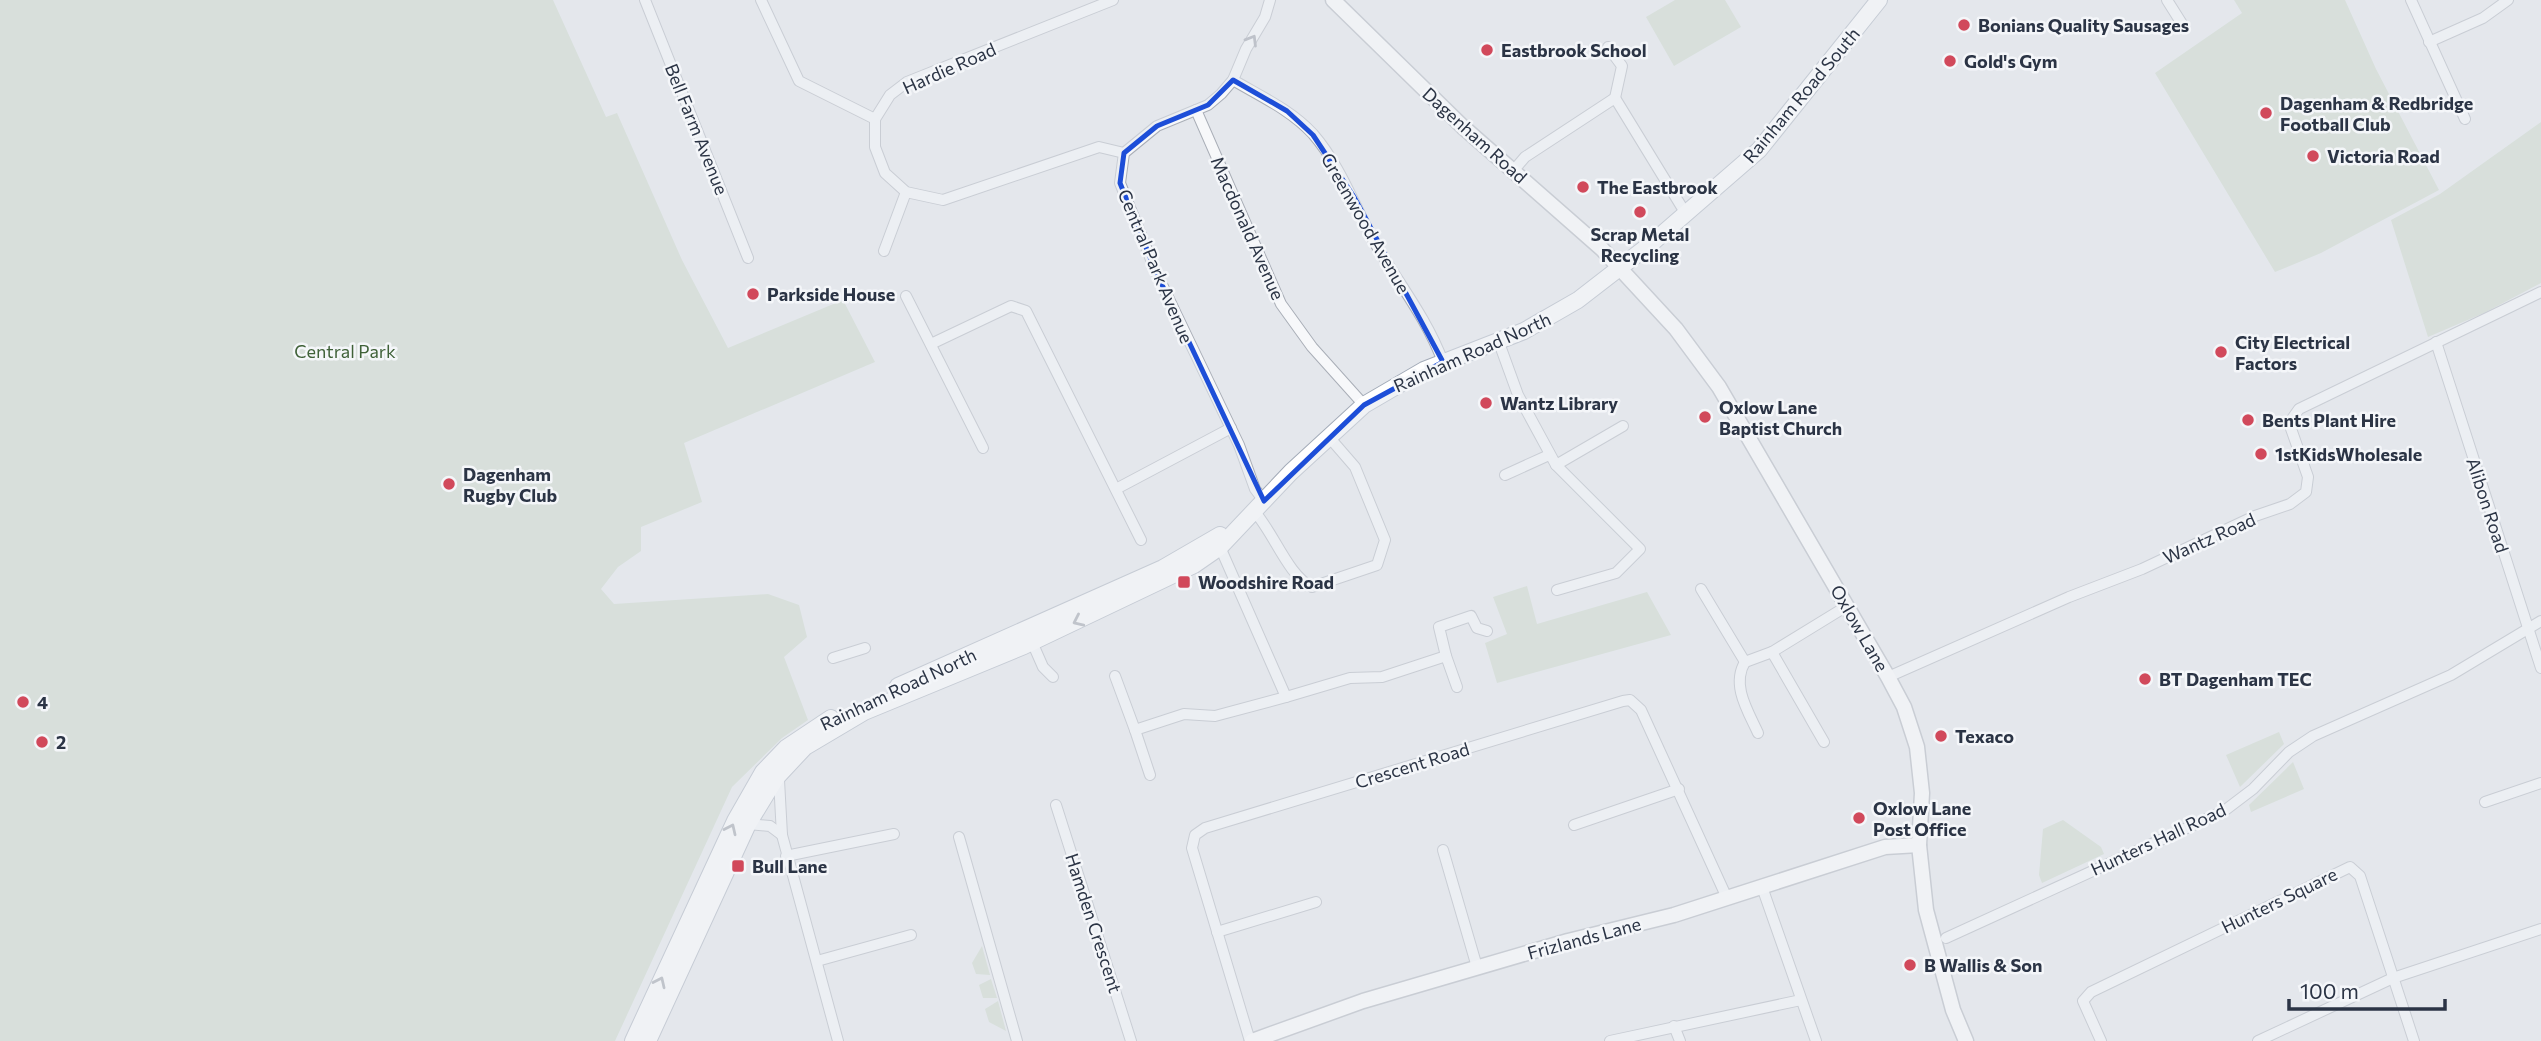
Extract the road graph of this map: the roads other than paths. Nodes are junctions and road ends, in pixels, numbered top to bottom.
1 (645, 0) edge
2 (761, 0) edge
3 (1113, 0) edge
4 (1270, 0) edge
5 (1333, 0) edge
6 (1880, 0) edge
7 (2167, 0) edge
8 (2411, 0) edge
9 (2508, 0) edge
10 (2184, 27) dead end
11 (2429, 42) junction
12 (1608, 47) dead end
13 (1233, 80) junction
14 (1615, 98) junction
15 (1196, 110) junction
16 (874, 119) junction
17 (2465, 119) dead end
18 (1124, 152) junction
19 (1514, 170) junction
20 (906, 192) junction
21 (1686, 214) junction
22 (884, 251) dead end
23 (748, 258) dead end
24 (1621, 267) junction
25 (2541, 292) edge
26 (906, 296) dead end
27 (1498, 340) junction
28 (2435, 342) junction
29 (931, 344) junction
30 (1443, 362) junction
31 (1364, 405) junction
32 (1623, 426) dead end
33 (1231, 428) junction
34 (1329, 436) junction
35 (982, 448) dead end
36 (1549, 455) junction
37 (1556, 464) junction
38 (1506, 475) dead end
39 (1116, 489) junction
40 (1259, 506) junction
41 (1237, 528) junction
42 (1141, 540) dead end
43 (1220, 547) junction
44 (1701, 589) dead end
45 (1557, 590) dead end
46 (1847, 606) junction
47 (2541, 621) edge
48 (2528, 628) junction
49 (1487, 631) dead end
50 (1032, 642) junction
51 (865, 648) dead end
52 (1772, 652) junction
53 (1446, 656) junction
54 (833, 658) dead end
55 (1745, 662) junction
56 (2541, 668) edge
57 (1115, 676) dead end
58 (1053, 677) dead end
59 (1888, 677) junction
60 (1457, 687) dead end
61 (1286, 697) junction
62 (1135, 730) junction
63 (1758, 733) dead end
64 (1824, 742) dead end
65 (780, 773) junction
66 (1150, 775) dead end
67 (2541, 783) edge
68 (1679, 789) junction
69 (2485, 802) dead end
70 (1056, 805) dead end
71 (748, 824) junction
72 (1574, 825) dead end
73 (894, 834) dead end
74 (782, 835) junction
75 (958, 837) dead end
76 (1919, 845) junction
77 (1443, 849) dead end
78 (786, 856) junction
79 (1762, 887) junction
80 (1727, 898) junction
81 (1316, 902) dead end
82 (2541, 929) edge
83 (1217, 932) junction
84 (911, 935) dead end
85 (1946, 938) dead end
86 (817, 961) junction
87 (1477, 967) junction
88 (2393, 978) junction
89 (1801, 1000) junction
90 (1674, 1026) junction
91 (633, 1041) edge
92 (648, 1041) edge
93 (838, 1041) edge
94 (1017, 1041) edge
95 (1132, 1041) edge
96 (1251, 1041) edge
97 (1610, 1041) edge
98 (1680, 1041) edge
99 (1816, 1041) edge
100 (1966, 1041) edge
101 (2101, 1041) edge
102 (2258, 1041) edge
103 (2414, 1041) edge

1 - 23 street, Bell Farm Avenue
2 - 16 street
3 - 16 street, Hardie Road
13 -> 4 street
5 - 19 street, Dagenham Road
6 - 21 main road, Rainham Road South
7 - 10 street
8 - 11 street
9 - 11 street
11 - 17 street
12 - 14 street
13 - 15 street
13 - 30 street, Greenwood Avenue
14 - 19 street
14 - 21 street
15 - 18 street
15 - 31 street, Macdonald Avenue
16 - 20 street
18 - 20 street
18 - 33 street, Central Park Avenue
19 - 24 street, Dagenham Road
20 - 22 street
21 - 24 main road, Rainham Road South
24 - 27 main road, Rainham Road North
24 - 46 street, Oxlow Lane
25 - 28 street
26 - 29 street
27 - 30 main road, Rainham Road North
27 - 36 street
28 - 48 street, Alibon Road
28 - 59 street, Wantz Road
29 - 35 street
29 - 39 street
30 - 31 main road, Rainham Road North
31 - 34 main road, Rainham Road North
32 - 37 street
33 - 39 street
33 - 40 street, Central Park Avenue
34 - 40 main road, Rainham Road North
34 - 40 street, Central Park Avenue
36 - 37 street
36 - 38 street
37 - 45 street
39 - 42 street
40 - 41 main road, Rainham Road North
41 - 43 main road, Rainham Road North
91 -> 41 main road, Rainham Road North
43 -> 50 main road, Rainham Road North
43 - 61 street
44 - 55 street
46 - 52 street
46 - 59 street, Oxlow Lane
47 - 48 street, Hunters Hall Road
48 - 56 street, Alibon Road
48 - 85 street, Hunters Hall Road
49 - 53 street
50 - 58 street
50 - 65 main road, Rainham Road North
51 - 54 street
52 - 55 street
52 - 64 street
53 - 60 street
53 - 61 street
55 - 63 street
57 - 62 street
59 - 76 street, Oxlow Lane
61 - 62 street
62 - 66 street
65 - 71 main road, Rainham Road North
65 - 74 street
67 - 69 street
68 - 72 street
68 - 80 street, Crescent Road
68 - 83 street, Crescent Road
70 - 95 street, Hamden Crescent
71 - 74 street
71 - 92 main road, Rainham Road North
73 - 78 street
74 - 78 street
75 - 94 street
76 - 79 street, Frizlands Lane
76 - 100 street, Oxlow Lane
77 - 87 street
78 - 86 street
79 - 80 street, Frizlands Lane
79 - 89 street
80 - 87 street, Frizlands Lane
81 - 83 street
82 - 88 street
83 - 96 street, Crescent Road
84 - 86 street
86 - 93 street
87 - 96 street, Frizlands Lane
88 - 101 street, Hunters Square
88 - 102 street
88 - 103 street, Hunters Square
89 - 90 street
89 - 99 street
90 - 97 street
90 - 98 street

